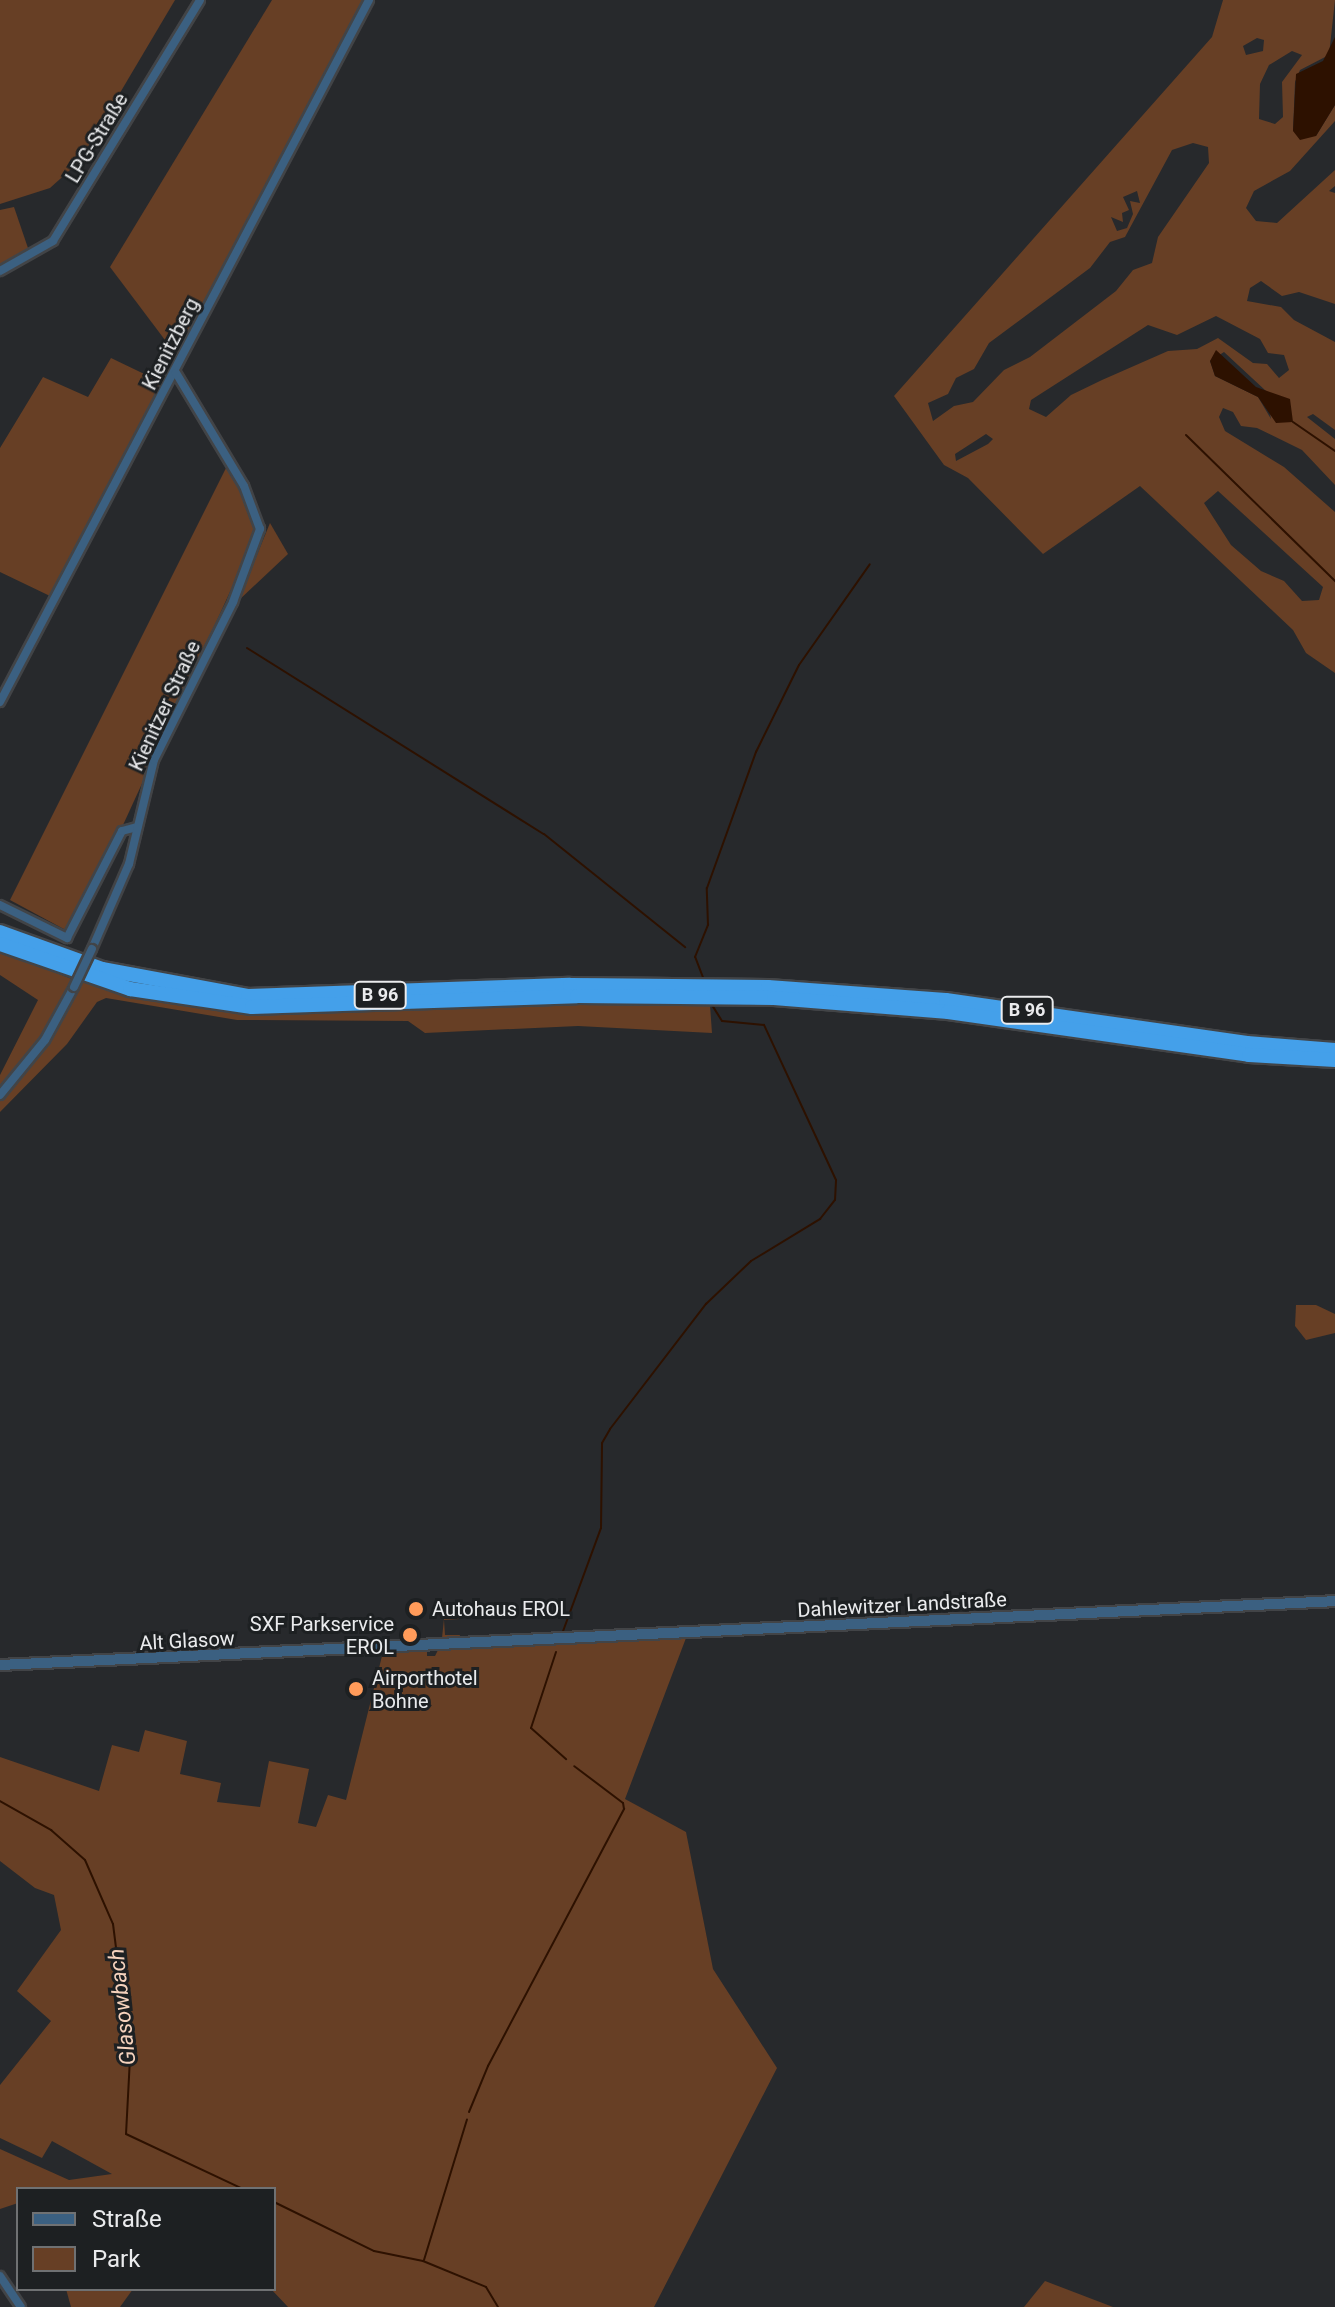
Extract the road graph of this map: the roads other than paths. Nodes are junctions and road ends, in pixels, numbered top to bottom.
1 (200, 0) edge
2 (369, 0) edge
3 (0, 271) edge
4 (176, 373) junction
5 (0, 702) edge
6 (137, 827) junction
7 (0, 905) edge
8 (0, 932) edge
9 (0, 944) edge
10 (698, 990) junction
11 (720, 991) junction
12 (1335, 1050) edge
13 (1335, 1060) edge
14 (0, 1095) edge
15 (1335, 1601) edge
16 (471, 1645) joint
17 (0, 1665) edge
18 (0, 2276) edge
19 (21, 2307) edge

1 - 3 street, LPG-Straße
2 - 4 street, Kienitzberg
4 - 5 street, Kienitzberg
4 - 6 street, Kienitzer Straße
6 - 7 street
6 - 14 street, Kienitzer Straße, bridge
8 - 10 highway, B 96
9 - 10 highway, B 96
10 - 11 highway, B 96
11 - 12 highway, B 96
11 - 13 highway, B 96
15 - 16 street, Dahlewitzer Landstraße
16 - 17 street, Alt Glasow
18 - 19 street

